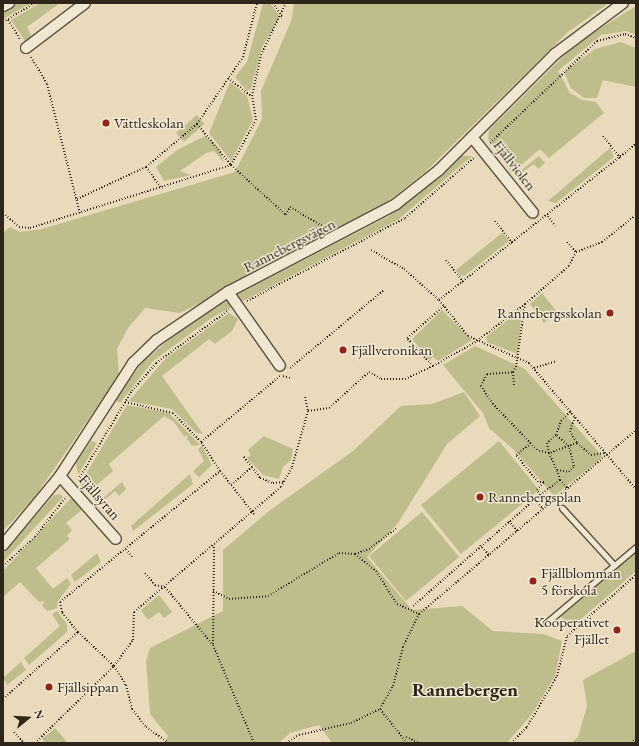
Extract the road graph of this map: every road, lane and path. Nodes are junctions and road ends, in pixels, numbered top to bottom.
1 (9, 3) edge
2 (35, 3) edge
3 (85, 3) edge
4 (257, 3) edge
5 (273, 3) edge
6 (286, 3) edge
7 (623, 3) edge
8 (3, 6) edge
9 (282, 17) junction
10 (3, 22) edge
11 (636, 38) edge
12 (26, 48) dead end
13 (228, 78) junction
14 (47, 84) dead end
15 (252, 96) junction
16 (197, 124) junction
17 (603, 136) dead end
18 (472, 137) junction
19 (484, 149) junction
20 (620, 158) dead end
21 (231, 166) junction
22 (146, 167) junction
23 (162, 189) junction
24 (77, 199) junction
25 (3, 213) edge
26 (80, 213) junction
27 (532, 213) dead end
28 (636, 215) edge
29 (548, 216) dead end
30 (495, 221) dead end
31 (555, 226) dead end
32 (327, 229) dead end
33 (567, 242) dead end
34 (513, 244) dead end
35 (371, 250) dead end
36 (576, 252) junction
37 (446, 260) dead end
38 (463, 282) dead end
39 (384, 290) dead end
40 (228, 292) junction
41 (525, 304) junction
42 (444, 306) junction
43 (236, 307) junction
44 (477, 341) junction
45 (520, 358) junction
46 (556, 361) dead end
47 (433, 366) junction
48 (534, 368) junction
49 (280, 371) junction
50 (513, 372) junction
51 (290, 378) dead end
52 (514, 387) dead end
53 (305, 397) dead end
54 (125, 402) junction
55 (308, 411) junction
56 (570, 412) junction
57 (575, 417) junction
58 (636, 430) edge
59 (556, 435) junction
60 (201, 442) junction
61 (576, 443) junction
62 (529, 445) junction
63 (569, 446) junction
64 (549, 453) junction
65 (604, 453) junction
66 (607, 455) junction
67 (242, 456) dead end
68 (252, 467) junction
69 (558, 470) junction
70 (220, 471) junction
71 (60, 476) junction
72 (560, 480) junction
73 (284, 482) junction
74 (231, 485) junction
75 (73, 487) junction
76 (568, 489) junction
77 (636, 489) edge
78 (540, 495) junction
79 (535, 500) junction
80 (562, 508) dead end
81 (543, 510) junction
82 (254, 514) junction
83 (509, 521) junction
84 (396, 529) dead end
85 (517, 531) junction
86 (116, 539) dead end
87 (3, 545) edge
88 (480, 545) junction
89 (214, 547) junction
90 (636, 547) edge
91 (126, 549) junction
92 (355, 554) junction
93 (489, 555) junction
94 (132, 557) dead end
95 (614, 565) junction
96 (3, 566) edge
97 (145, 573) dead end
98 (636, 575) edge
99 (165, 587) junction
100 (213, 591) junction
101 (413, 606) dead end
102 (419, 614) junction
103 (546, 623) dead end
104 (78, 632) junction
105 (213, 645) junction
106 (114, 666) junction
107 (3, 698) edge
108 (380, 709) junction
109 (14, 732) dead end
110 (406, 737) junction
111 (636, 738) edge
112 (24, 743) edge
113 (35, 743) edge
114 (169, 743) edge
115 (254, 743) edge
116 (286, 743) edge
117 (407, 743) edge
118 (420, 743) edge
119 (511, 743) edge
120 (631, 743) edge

1 - 8 street
2 - 10 path
3 - 12 street
4 - 13 path
5 - 9 path
6 - 9 path
7 - 18 street, Rannebergsvägen
9 - 15 path
11 - 19 path
13 - 15 path
13 - 16 path
14 - 24 path
15 - 21 path
16 - 21 path
16 - 22 path
17 - 20 path
18 - 19 street, Fjällviolen
18 - 40 street, Rannebergsvägen
19 - 27 street, Fjällviolen
19 - 43 path
21 - 23 path
21 - 32 path
22 - 23 path
22 - 24 path
23 - 26 path
24 - 26 path
25 - 26 path
28 - 36 path
29 - 31 path
30 - 34 path
33 - 36 path
35 - 42 path
36 - 41 path
37 - 38 path
39 - 49 path
40 - 43 street
40 - 71 street, Rannebergsvägen
41 - 44 path
41 - 45 path
42 - 44 path
42 - 47 path
43 - 49 street
43 - 54 path
44 - 45 path
44 - 47 path
45 - 48 path
45 - 50 path
46 - 48 path
47 - 55 path
48 - 56 path
49 - 51 path
49 - 60 path
50 - 52 path
50 - 62 path
53 - 55 path
54 - 60 path
54 - 75 path
55 - 73 path
56 - 57 path
56 - 59 path
57 - 61 path
57 - 65 path
58 - 66 path
59 - 63 path
59 - 64 path
60 - 70 path
61 - 63 path
61 - 65 path
62 - 64 path
62 - 78 path
63 - 64 path
63 - 69 path
64 - 69 path
65 - 66 path
66 - 76 path
66 - 77 path
67 - 68 path
68 - 73 path
68 - 74 path
69 - 72 path
70 - 74 path
70 - 91 path
71 - 75 street, Fjällsyran
71 - 87 street, Rannebergsvägen
72 - 76 path
72 - 78 path
73 - 82 path
74 - 82 path
75 - 86 street, Fjällsyran
75 - 96 path
76 - 81 path
78 - 79 path
79 - 81 path
79 - 83 path
80 - 95 lane
81 - 85 path
82 - 89 path
83 - 85 path
83 - 88 path
84 - 92 path
85 - 93 path
88 - 93 path
88 - 101 path
89 - 99 path
89 - 100 path
90 - 95 lane
91 - 94 path
91 - 104 path
92 - 100 path
92 - 102 path
93 - 102 path
95 - 103 lane
97 - 99 path
98 - 119 path
99 - 105 path
99 - 106 path
100 - 105 path
102 - 108 path
104 - 106 path
104 - 107 path
105 - 115 path
106 - 113 path
106 - 114 path
108 - 110 path
108 - 116 path
109 - 112 path
110 - 117 path
110 - 118 path
111 - 120 path

